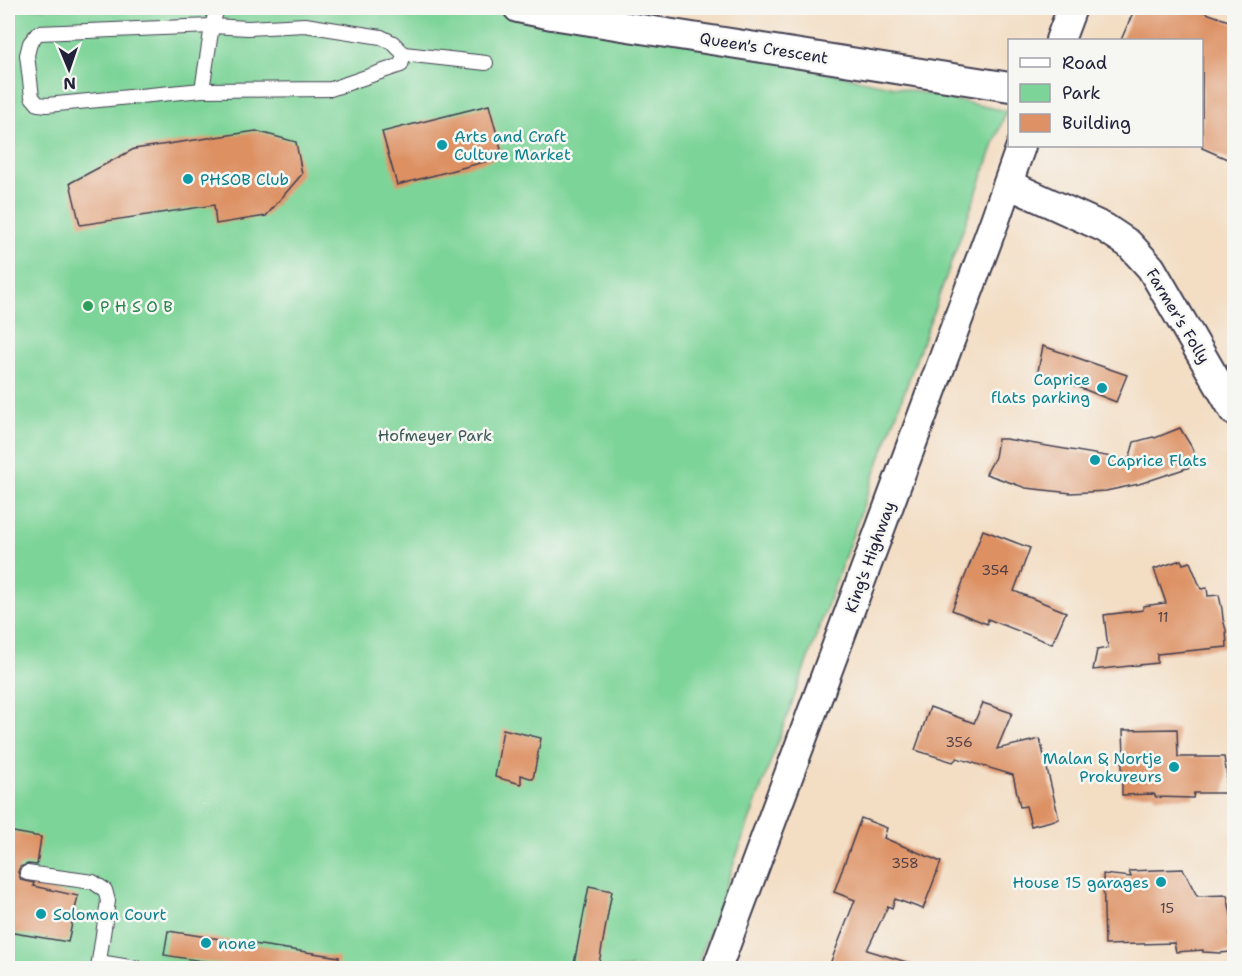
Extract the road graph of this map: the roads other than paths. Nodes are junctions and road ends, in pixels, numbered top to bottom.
1 (217, 8) edge
2 (518, 8) edge
3 (1072, 8) edge
4 (212, 26) junction
5 (1060, 39) edge
6 (405, 54) junction
7 (486, 63) dead end
8 (1008, 87) edge
9 (202, 90) junction
10 (1021, 147) edge
11 (1008, 184) junction
12 (1234, 411) edge
13 (27, 873) dead end
14 (99, 965) edge
15 (136, 969) edge
16 (717, 969) edge

1 - 4 lane
2 - 8 street, Queen's Crescent
3 - 5 street
4 - 6 lane
4 - 9 lane
4 - 9 lane
6 - 7 lane
6 - 9 lane
10 - 11 street, King's Highway
11 - 12 street, Farmer's Folly
11 - 16 street, King's Highway
13 - 14 lane
14 - 15 lane

